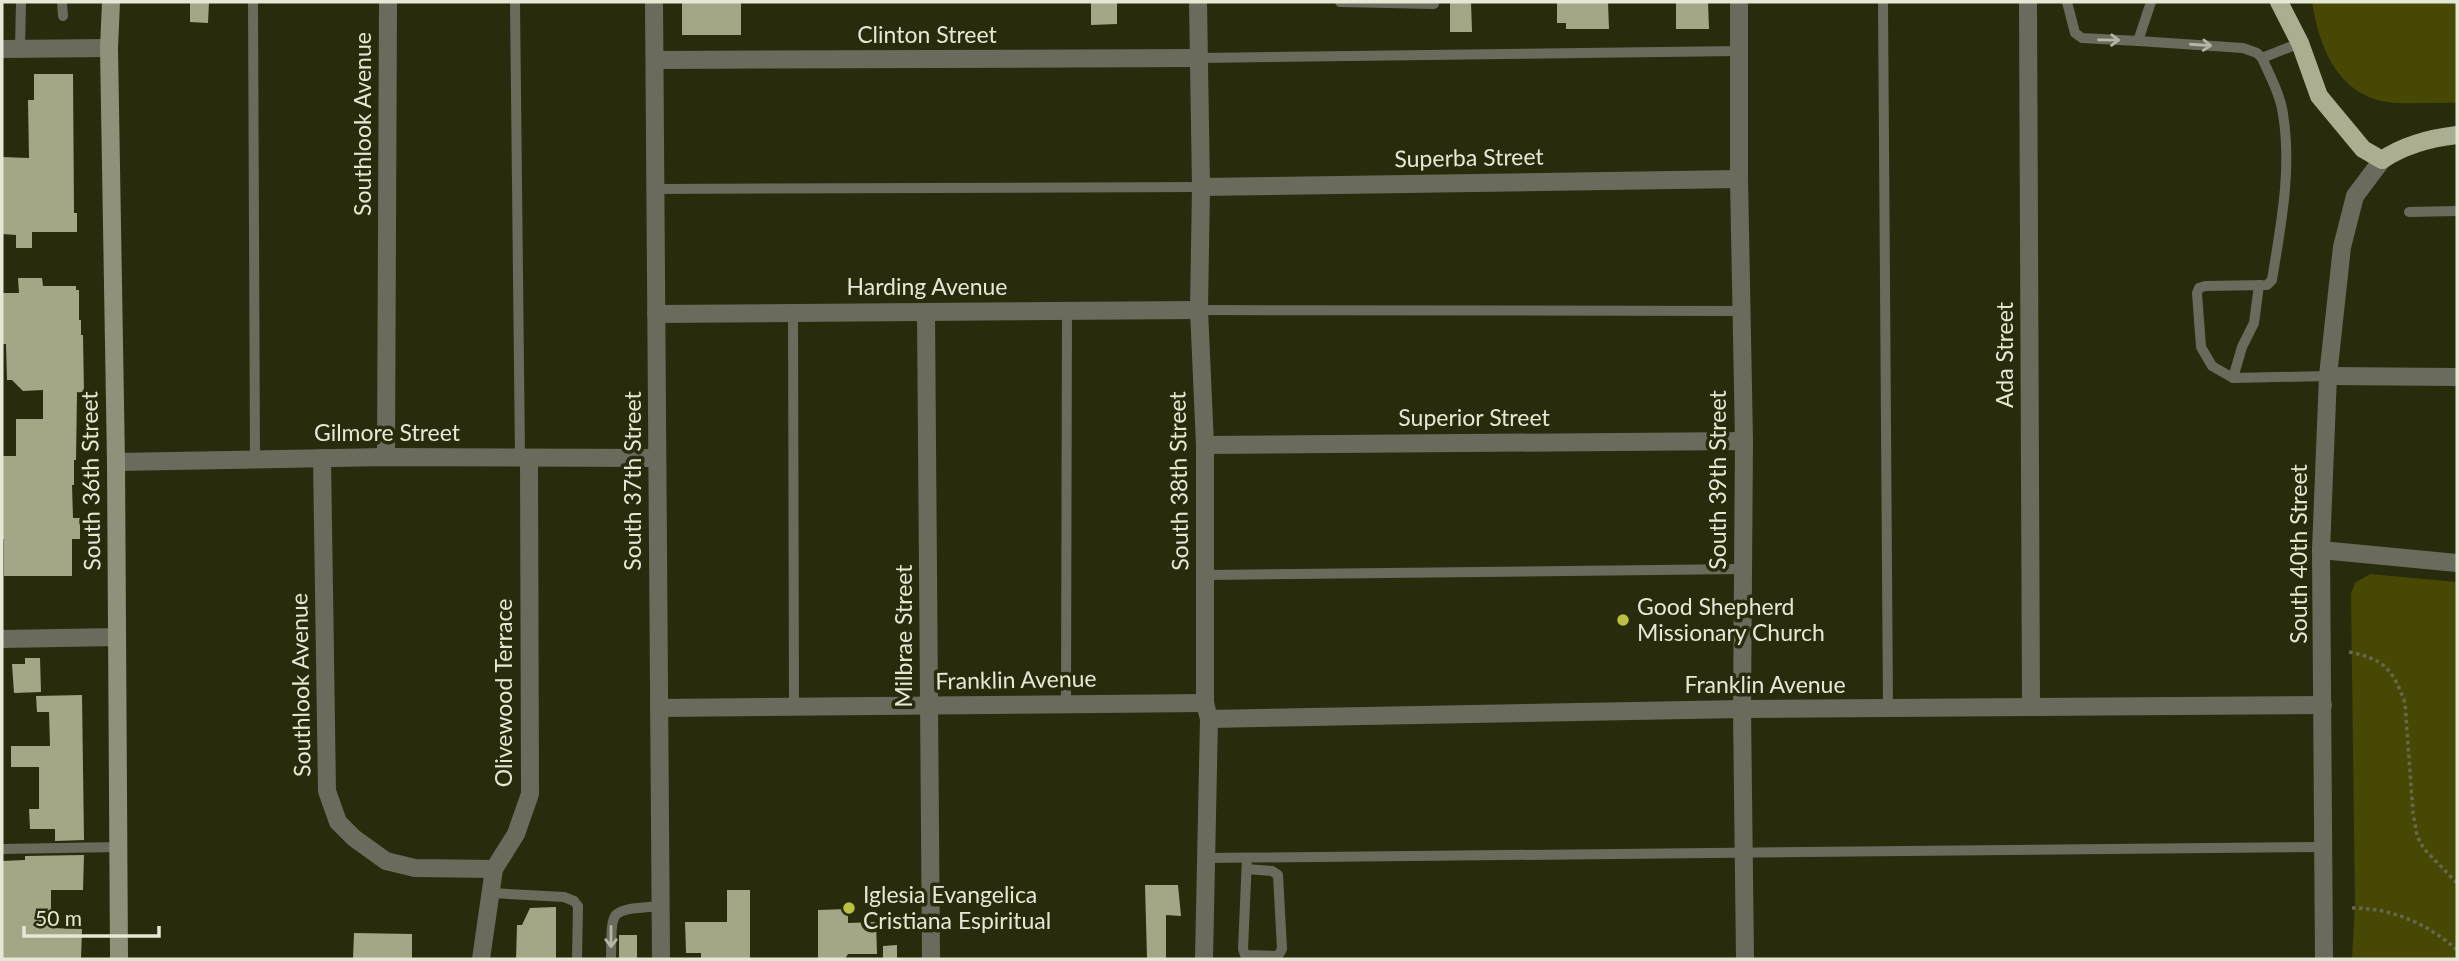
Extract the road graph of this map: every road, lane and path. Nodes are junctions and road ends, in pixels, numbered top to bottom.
1 (21, 2) edge
2 (62, 2) edge
3 (111, 2) edge
4 (253, 2) edge
5 (388, 2) edge
6 (515, 2) edge
7 (654, 2) edge
8 (1198, 2) edge
9 (1340, 2) edge
10 (1739, 2) edge
11 (1883, 2) edge
12 (2028, 2) edge
13 (2067, 2) edge
14 (2151, 2) edge
15 (2279, 2) edge
16 (1434, 4) dead end
17 (63, 16) dead end
18 (2138, 41) junction
19 (2300, 43) junction
20 (109, 48) junction
21 (11, 49) edge
22 (1739, 51) junction
23 (1199, 58) junction
24 (2262, 58) junction
25 (655, 60) junction
26 (2457, 135) edge
27 (2382, 160) junction
28 (1739, 179) junction
29 (1201, 187) junction
30 (655, 189) junction
31 (2457, 211) edge
32 (2409, 212) dead end
33 (2259, 285) junction
34 (1199, 310) junction
35 (1067, 311) junction
36 (1742, 311) junction
37 (926, 312) junction
38 (793, 313) junction
39 (656, 314) junction
40 (2328, 376) junction
41 (2457, 377) edge
42 (2233, 378) junction
43 (1744, 441) junction
44 (1205, 445) junction
45 (386, 457) junction
46 (322, 458) junction
47 (524, 458) junction
48 (657, 458) junction
49 (255, 460) junction
50 (116, 462) junction
51 (2321, 550) junction
52 (2457, 563) edge
53 (1742, 569) junction
54 (1205, 575) junction
55 (117, 638) junction
56 (2, 639) edge
57 (2349, 652) dead end
58 (1066, 704) junction
59 (2323, 705) junction
60 (794, 706) junction
61 (929, 706) junction
62 (2031, 707) junction
63 (659, 708) junction
64 (1742, 709) junction
65 (1888, 709) junction
66 (1207, 711) junction
67 (2323, 847) junction
68 (120, 848) junction
69 (2, 849) edge
70 (1744, 851) junction
71 (1207, 858) junction
72 (1247, 863) junction
73 (494, 869) junction
74 (2457, 883) edge
75 (491, 894) junction
76 (660, 906) junction
77 (2352, 908) dead end
78 (2457, 950) edge
79 (119, 959) edge
80 (481, 959) edge
81 (577, 959) edge
82 (611, 959) edge
83 (661, 959) edge
84 (931, 959) edge
85 (1204, 959) edge
86 (1745, 959) edge
87 (2324, 959) edge

1 - 21 lane
2 - 17 lane
3 - 20 main road, South 36th Street
4 - 49 lane
5 - 45 street, Southlook Avenue
6 - 47 lane
7 - 25 street, South 37th Street
8 - 23 street, South 38th Street
9 - 16 lane
10 - 22 street, South 39th Street
11 - 65 lane
12 - 62 street, Ada Street
13 -> 18 lane
14 - 18 lane
15 - 19 main road
18 -> 24 lane
19 - 24 lane
19 - 27 main road
20 - 21 street
20 - 50 main road, South 36th Street
22 - 23 lane
22 - 28 street, South 39th Street
23 - 25 street, Clinton Street
23 - 29 street, South 38th Street
24 - 33 lane
25 - 30 street, South 37th Street
26 - 27 main road
27 - 40 street, South 40th Street
28 - 29 street, Superba Street
28 - 36 street, South 39th Street
29 - 30 lane
29 - 34 street, South 38th Street
30 - 39 street, South 37th Street
31 - 32 lane
33 - 42 lane
33 - 42 lane
34 - 35 street, Harding Avenue
34 - 36 lane
34 - 44 street, South 38th Street
35 - 37 street, Harding Avenue
35 - 58 lane
36 - 43 street, South 39th Street
37 - 38 street, Harding Avenue
37 - 61 street, Milbrae Street
38 - 39 street, Harding Avenue
38 - 60 lane
39 - 48 street, South 37th Street
40 - 41 street
40 - 42 lane
40 - 51 street, South 40th Street
43 - 44 street, Superior Street
43 - 53 street, South 39th Street
44 - 54 street, South 38th Street
45 - 46 street, Gilmore Street
45 - 47 street, Gilmore Street
46 - 49 street, Gilmore Street
46 - 73 street, Southlook Avenue
47 - 48 street, Gilmore Street
47 - 73 street, Olivewood Terrace
48 - 63 street, South 37th Street
49 - 50 street, Gilmore Street
50 - 55 main road, South 36th Street
51 - 52 street
51 - 59 street, South 40th Street
53 - 54 lane
53 - 64 street, South 39th Street
54 - 66 street, South 38th Street
55 - 56 street
55 - 68 main road, South 36th Street
57 - 74 path
58 - 61 street, Franklin Avenue
58 - 66 street, Franklin Avenue
59 - 62 street, Franklin Avenue
59 - 67 street, South 40th Street
60 - 61 street, Franklin Avenue
60 - 63 street, Franklin Avenue
61 - 84 street, Milbrae Street
62 - 65 street, Franklin Avenue
63 - 76 street, South 37th Street
64 - 65 street, Franklin Avenue
64 - 66 street, Franklin Avenue
64 - 70 street, South 39th Street
66 - 71 street, South 38th Street
67 - 70 lane
67 - 87 street, South 40th Street
68 - 69 lane
68 - 79 main road, South 36th Street
70 - 72 lane
70 - 86 street, South 39th Street
71 - 72 lane
71 - 85 street, South 38th Street
72 - 72 lane
73 - 75 street, Olivewood Terrace
75 - 80 street, Olivewood Terrace
75 - 81 lane
76 -> 82 lane
76 - 83 street, South 37th Street
77 - 78 path

